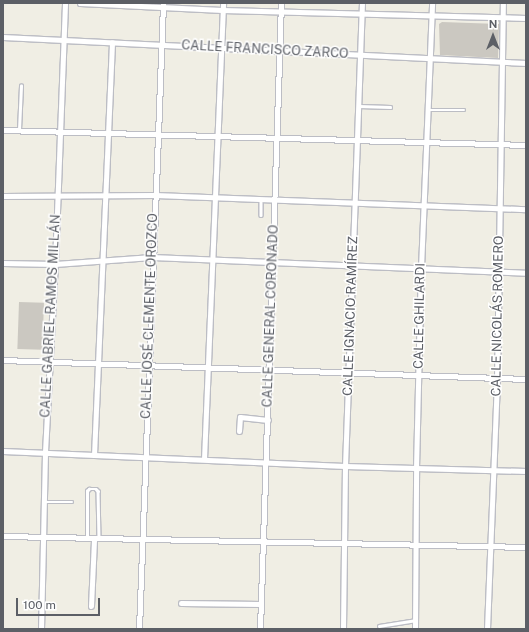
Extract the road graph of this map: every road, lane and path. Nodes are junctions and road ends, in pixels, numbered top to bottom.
1 (65, 3) edge
2 (80, 3) edge
3 (222, 3) edge
4 (281, 3) edge
5 (362, 3) edge
6 (432, 3) edge
7 (504, 3) edge
8 (103, 4) edge
9 (163, 5) edge
10 (222, 10) junction
11 (280, 11) junction
12 (362, 12) junction
13 (432, 15) junction
14 (503, 17) junction
15 (526, 18) edge
16 (3, 37) edge
17 (64, 39) junction
18 (112, 42) junction
19 (161, 45) junction
20 (220, 48) junction
21 (278, 50) junction
22 (361, 54) junction
23 (430, 57) junction
24 (503, 62) junction
25 (526, 63) edge
26 (21, 86) dead end
27 (359, 106) junction
28 (390, 107) dead end
29 (428, 110) junction
30 (464, 110) dead end
31 (3, 130) edge
32 (19, 130) junction
33 (59, 132) junction
34 (107, 134) junction
35 (157, 134) junction
36 (218, 136) junction
37 (277, 138) junction
38 (358, 140) junction
39 (426, 142) junction
40 (502, 145) junction
41 (526, 145) edge
42 (105, 195) junction
43 (155, 195) junction
44 (3, 196) edge
45 (57, 197) junction
46 (216, 197) junction
47 (261, 199) junction
48 (276, 199) junction
49 (355, 203) junction
50 (424, 204) junction
51 (501, 208) junction
52 (526, 209) edge
53 (261, 215) dead end
54 (152, 257) junction
55 (103, 260) junction
56 (213, 260) junction
57 (273, 262) junction
58 (3, 263) edge
59 (55, 264) junction
60 (352, 265) junction
61 (421, 268) junction
62 (499, 271) junction
63 (526, 272) edge
64 (3, 360) edge
65 (49, 362) junction
66 (98, 363) junction
67 (148, 364) junction
68 (209, 367) junction
69 (270, 370) junction
70 (348, 373) junction
71 (419, 376) junction
72 (497, 379) junction
73 (526, 379) edge
74 (268, 420) junction
75 (239, 431) dead end
76 (3, 451) edge
77 (45, 452) junction
78 (94, 455) junction
79 (145, 456) junction
80 (204, 459) junction
81 (266, 462) junction
82 (345, 466) junction
83 (416, 468) junction
84 (494, 471) junction
85 (526, 471) edge
86 (45, 502) junction
87 (72, 502) dead end
88 (3, 536) edge
89 (44, 538) junction
90 (87, 539) junction
91 (96, 539) junction
92 (142, 540) junction
93 (264, 542) junction
94 (344, 543) junction
95 (416, 545) junction
96 (490, 546) junction
97 (526, 547) edge
98 (181, 603) dead end
99 (261, 604) junction
100 (91, 606) dead end
101 (415, 620) junction
102 (379, 626) dead end
103 (41, 629) edge
104 (139, 629) edge
105 (260, 629) edge
106 (343, 629) edge
107 (415, 629) edge
108 (487, 629) edge

1 - 17 street, CALLE GABRIEL RAMOS MILLÁN
2 - 8 street
3 - 10 street
4 - 11 street, CALLE GENERAL CORONADO
5 - 12 street, CALLE IGNACIO RAMÍREZ
6 - 13 street, CALLE GHILARDI
7 - 14 street, CALLE NICOLÁS ROMERO
8 - 9 street
9 - 10 street
9 - 19 street, CALLE JOSÉ CLEMENTE OROZCO
10 - 11 street
10 - 20 street
11 - 12 street
11 - 21 street, CALLE GENERAL CORONADO
12 - 13 street
12 - 22 street, CALLE IGNACIO RAMÍREZ
13 - 14 street
13 - 23 street, CALLE GHILARDI
14 - 15 street
14 - 24 street, CALLE NICOLÁS ROMERO
16 - 17 street, CALLE FRANCISCO ZARCO
17 - 18 street, CALLE FRANCISCO ZARCO
17 - 33 street, CALLE GABRIEL RAMOS MILLÁN
18 - 19 street, CALLE FRANCISCO ZARCO
18 - 34 street
19 - 20 street, CALLE FRANCISCO ZARCO
19 - 35 street, CALLE JOSÉ CLEMENTE OROZCO
20 - 21 street, CALLE FRANCISCO ZARCO
20 - 36 street
21 - 22 street, CALLE FRANCISCO ZARCO
21 - 37 street, CALLE GENERAL CORONADO
22 - 23 street, CALLE FRANCISCO ZARCO
22 - 27 street, CALLE IGNACIO RAMÍREZ
23 - 24 street, CALLE FRANCISCO ZARCO
23 - 29 street, CALLE GHILARDI
24 - 25 street, CALLE FRANCISCO ZARCO
24 - 40 street, CALLE NICOLÁS ROMERO
26 - 32 lane
27 - 28 lane
27 - 38 street, CALLE IGNACIO RAMÍREZ
29 - 30 lane
29 - 39 street, CALLE GHILARDI
31 - 32 street
32 - 33 street
33 - 34 street
33 - 45 street, CALLE GABRIEL RAMOS MILLÁN
34 - 35 street
34 - 42 street
35 - 36 street
35 - 43 street, CALLE JOSÉ CLEMENTE OROZCO
36 - 37 street
36 - 46 street
37 - 38 street
37 - 48 street, CALLE GENERAL CORONADO
38 - 39 street
38 - 49 street, CALLE IGNACIO RAMÍREZ
39 - 40 street
39 - 50 street, CALLE GHILARDI
40 - 41 street
40 - 51 street, CALLE NICOLÁS ROMERO
42 - 43 street
42 - 45 street
42 - 55 street
43 - 46 street
43 - 54 street, CALLE JOSÉ CLEMENTE OROZCO
44 - 45 street
45 - 59 street, CALLE GABRIEL RAMOS MILLÁN
46 - 47 street
46 - 56 street
47 - 48 street
47 - 53 lane
48 - 49 street
48 - 57 street, CALLE GENERAL CORONADO
49 - 50 street
49 - 60 street, CALLE IGNACIO RAMÍREZ
50 - 51 street
50 - 61 street, CALLE GHILARDI
51 - 52 street
51 - 62 street, CALLE NICOLÁS ROMERO
54 - 55 street
54 - 56 street
54 - 67 street, CALLE JOSÉ CLEMENTE OROZCO
55 - 59 street
55 - 66 street
56 - 57 street
56 - 68 street
57 - 60 street
57 - 69 street, CALLE GENERAL CORONADO
58 - 59 street
59 - 65 street, CALLE GABRIEL RAMOS MILLÁN
60 - 61 street
60 - 70 street, CALLE IGNACIO RAMÍREZ
61 - 62 street
61 - 71 street, CALLE GHILARDI
62 - 63 street
62 - 72 street, CALLE NICOLÁS ROMERO
64 - 65 street
65 - 66 street
65 - 77 street, CALLE GABRIEL RAMOS MILLÁN
66 - 67 street
66 - 78 street
67 - 68 street
67 - 79 street, CALLE JOSÉ CLEMENTE OROZCO
68 - 69 street
68 - 80 street
69 - 70 street
69 - 74 street, CALLE GENERAL CORONADO
70 - 71 street
70 - 82 street, CALLE IGNACIO RAMÍREZ
71 - 72 street
71 - 83 street, CALLE GHILARDI
72 - 73 street
72 - 84 street, CALLE NICOLÁS ROMERO
74 - 75 street
74 - 81 street, CALLE GENERAL CORONADO
76 - 77 street
77 - 78 street
77 - 86 street, CALLE GABRIEL RAMOS MILLÁN
78 - 79 street
79 - 80 street
79 - 92 street, CALLE JOSÉ CLEMENTE OROZCO
80 - 81 street
81 - 82 street
81 - 93 street, CALLE GENERAL CORONADO
82 - 83 street
82 - 94 street, CALLE IGNACIO RAMÍREZ
83 - 84 street
83 - 95 street, CALLE GHILARDI
84 - 85 street
84 - 96 street, CALLE NICOLÁS ROMERO
86 - 87 lane
86 - 89 street, CALLE GABRIEL RAMOS MILLÁN
88 - 89 street
89 - 90 street
89 - 103 street, CALLE GABRIEL RAMOS MILLÁN
90 - 91 street
90 - 91 lane
91 - 92 street
91 - 100 street
92 - 93 street
92 - 104 street, CALLE JOSÉ CLEMENTE OROZCO
93 - 94 street
93 - 99 street, CALLE GENERAL CORONADO
94 - 95 street
94 - 106 street, CALLE IGNACIO RAMÍREZ
95 - 96 street
95 - 101 street, CALLE GHILARDI
96 - 97 street
96 - 108 street, CALLE NICOLÁS ROMERO
98 - 99 street
99 - 105 street, CALLE GENERAL CORONADO
101 - 102 lane
101 - 107 street, CALLE GHILARDI

